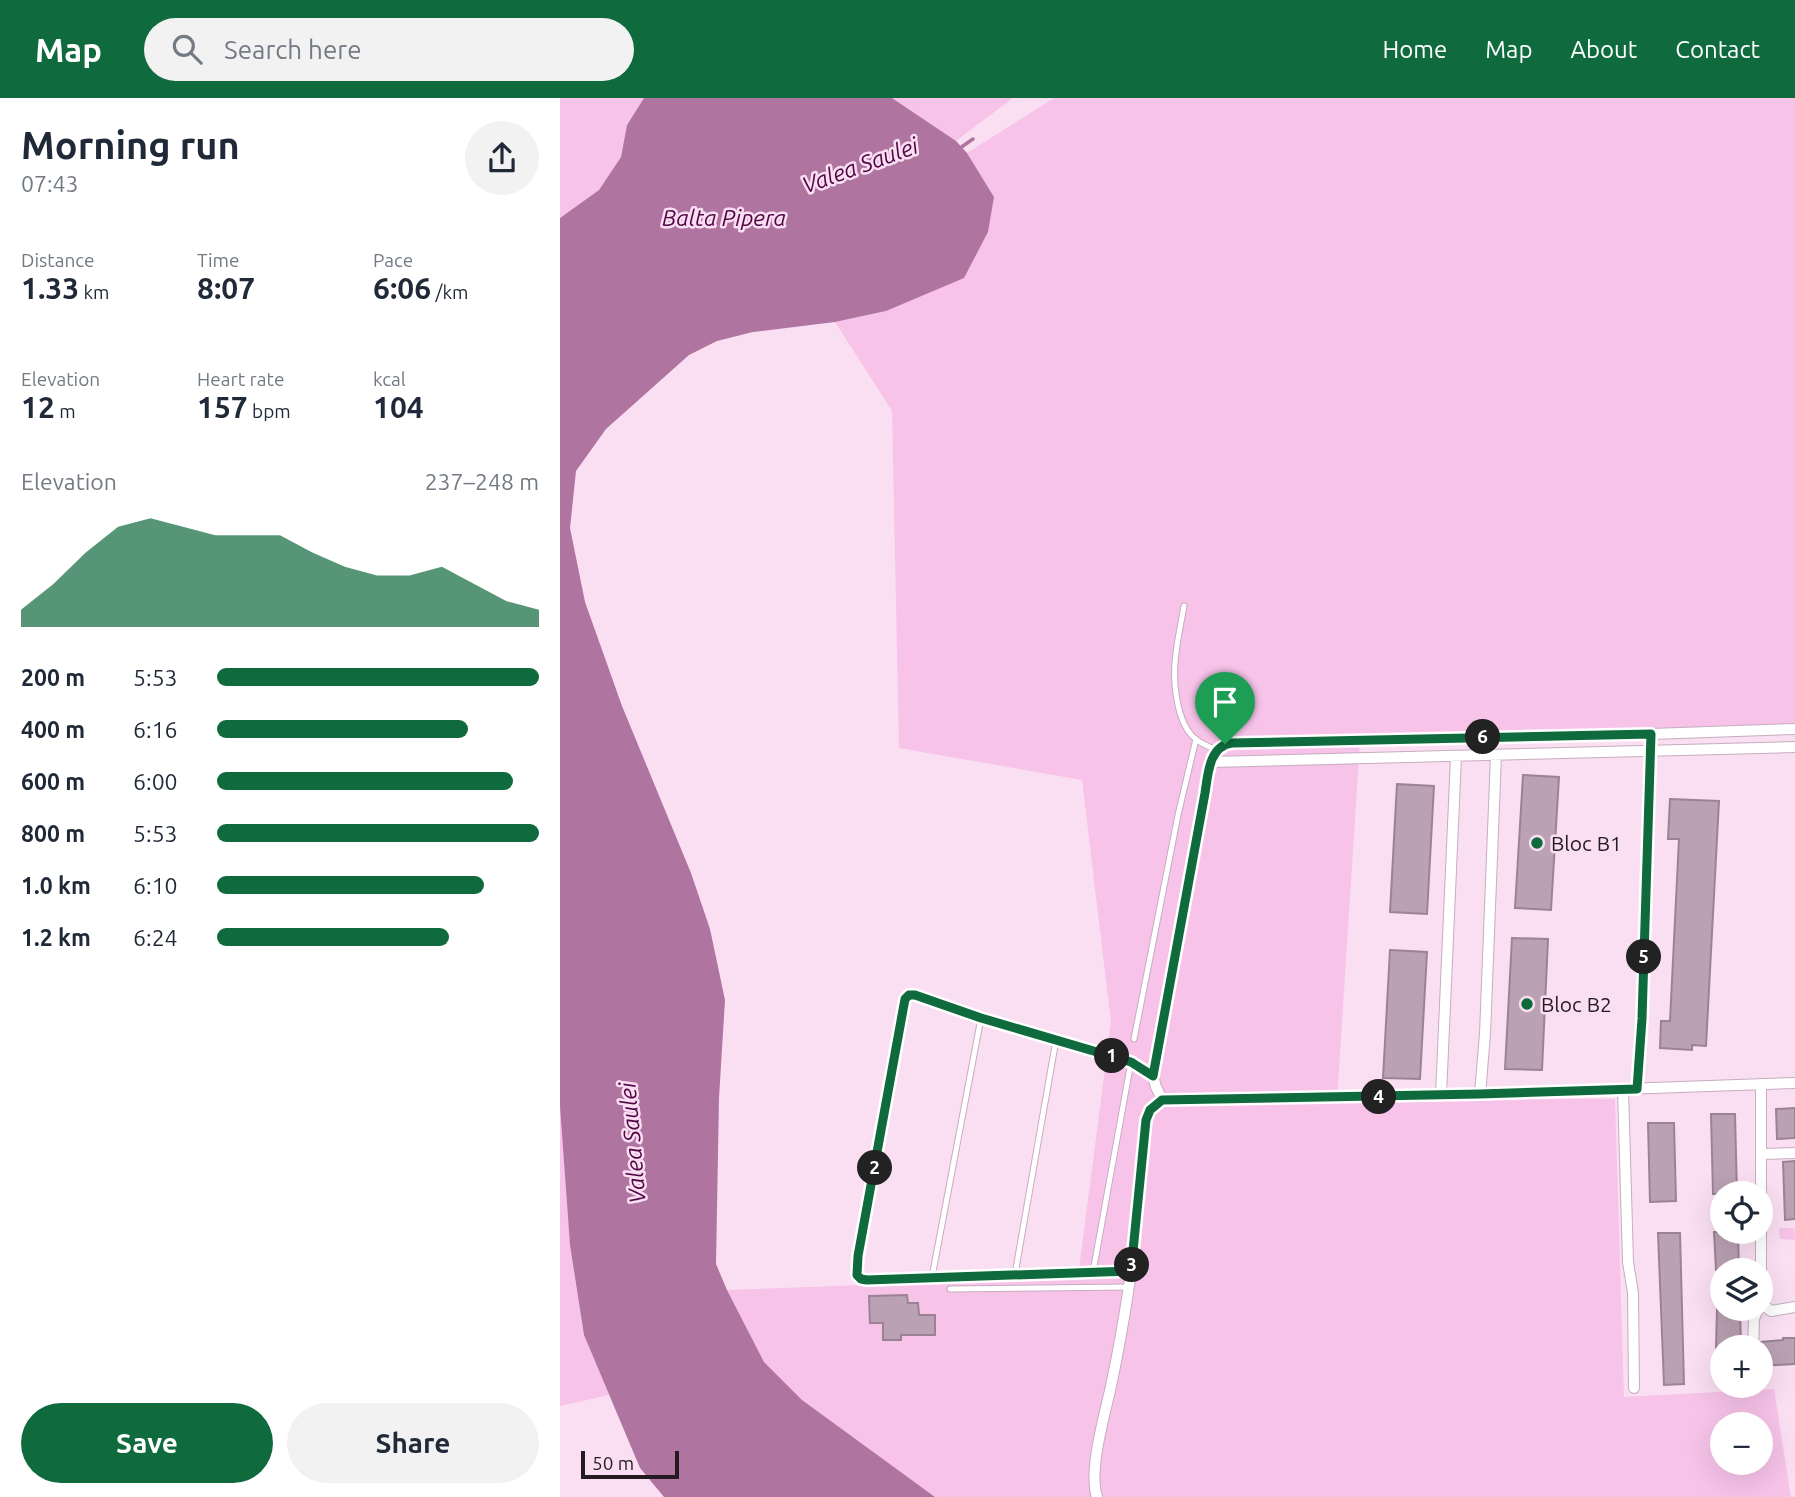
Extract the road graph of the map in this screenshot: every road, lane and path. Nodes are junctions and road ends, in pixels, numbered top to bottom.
1 (1184, 606) dead end
2 (1795, 729) edge
3 (1714, 732) junction
4 (1651, 734) junction
5 (1196, 740) junction
6 (1795, 747) edge
7 (1715, 749) junction
8 (1216, 750) junction
9 (1650, 751) junction
10 (1496, 755) junction
11 (1456, 757) junction
12 (1212, 762) junction
13 (981, 1018) junction
14 (1135, 1038) dead end
15 (1056, 1040) junction
16 (1131, 1062) junction
17 (1153, 1076) junction
18 (1795, 1083) edge
19 (1761, 1084) junction
20 (1623, 1089) junction
21 (1637, 1089) junction
22 (1480, 1094) junction
23 (1441, 1095) junction
24 (1162, 1100) junction
25 (1795, 1153) edge
26 (1761, 1154) junction
27 (1760, 1258) edge
28 (1131, 1271) junction
29 (1093, 1272) junction
30 (1015, 1274) junction
31 (932, 1276) junction
32 (1129, 1287) junction
33 (950, 1289) dead end
34 (1795, 1307) edge
35 (1773, 1311) edge
36 (1634, 1388) dead end
37 (1097, 1497) edge

1 - 5 lane
2 - 3 street
3 - 4 street
3 - 7 street
4 - 8 street
4 - 9 street
5 - 8 lane
5 - 14 lane
6 - 7 street
7 - 9 street
8 - 12 street
9 - 10 street
9 - 21 street
10 - 11 street
10 - 22 street
11 - 12 street
11 - 23 street
12 - 17 street
13 - 15 lane
13 - 31 lane
13 - 31 lane
15 - 16 lane
15 - 30 lane
16 - 17 lane
16 - 29 lane
17 - 24 street
18 - 19 street
19 - 21 street
19 - 26 street
20 - 21 street
20 - 22 street
20 - 36 street
22 - 23 street
23 - 24 street
24 - 28 street
25 - 26 street
26 - 27 street
28 - 29 lane
28 - 32 street
29 - 30 lane
30 - 31 lane
32 - 33 lane
32 - 37 street
34 - 35 street

